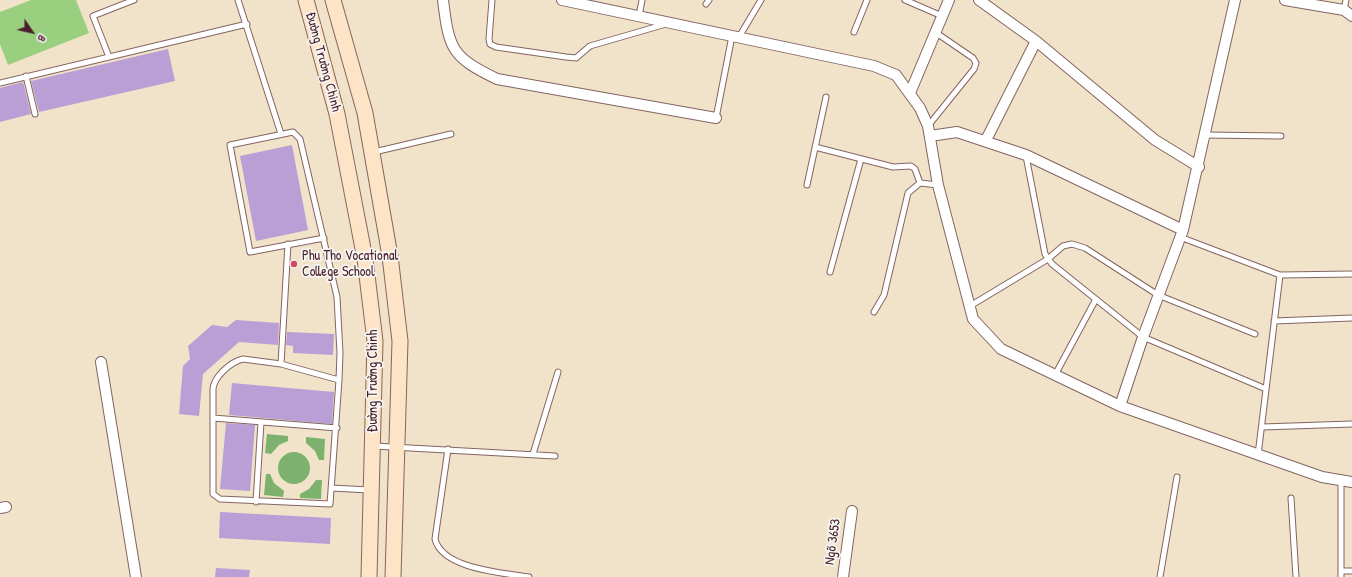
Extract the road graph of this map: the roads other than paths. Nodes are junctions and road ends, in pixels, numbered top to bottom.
1 (134, 0) edge
2 (238, 0) edge
3 (306, 0) edge
4 (332, 0) edge
5 (443, 0) edge
6 (492, 0) edge
7 (562, 0) edge
8 (642, 0) edge
9 (761, 0) edge
10 (866, 0) edge
11 (905, 0) edge
12 (948, 0) edge
13 (1235, 0) edge
14 (1286, 0) edge
15 (985, 2) edge
16 (1347, 9) edge
17 (639, 16) junction
18 (942, 16) junction
19 (671, 23) junction
20 (247, 24) junction
21 (934, 31) junction
22 (854, 32) dead end
23 (735, 37) junction
24 (1036, 41) junction
25 (109, 57) junction
26 (26, 76) junction
27 (0, 83) edge
28 (910, 93) junction
29 (826, 97) dead end
30 (35, 114) dead end
31 (716, 118) joint
32 (929, 131) junction
33 (281, 134) junction
34 (451, 134) dead end
35 (1205, 135) junction
36 (1281, 136) dead end
37 (986, 140) junction
38 (815, 148) junction
39 (372, 153) junction
40 (1026, 155) junction
41 (861, 159) junction
42 (1199, 166) junction
43 (920, 183) junction
44 (807, 185) dead end
45 (938, 185) junction
46 (1182, 234) junction
47 (324, 238) junction
48 (288, 244) junction
49 (1048, 259) junction
50 (830, 272) dead end
51 (1352, 274) edge
52 (1280, 275) junction
53 (1158, 295) junction
54 (1096, 299) junction
55 (970, 306) junction
56 (874, 312) dead end
57 (1352, 318) edge
58 (1274, 321) junction
59 (1255, 334) dead end
60 (1143, 337) junction
61 (101, 362) dead end
62 (281, 364) junction
63 (558, 372) dead end
64 (1054, 376) junction
65 (339, 380) junction
66 (1266, 389) junction
67 (1120, 406) junction
68 (213, 418) junction
69 (261, 422) junction
70 (1352, 424) edge
71 (1262, 427) junction
72 (337, 428) junction
73 (372, 446) junction
74 (398, 446) junction
75 (448, 449) junction
76 (533, 454) junction
77 (1258, 455) junction
78 (555, 456) dead end
79 (1177, 476) dead end
80 (1341, 481) junction
81 (1352, 482) edge
82 (332, 488) junction
83 (371, 490) junction
84 (1291, 498) dead end
85 (256, 502) junction
86 (852, 511) dead end
87 (1341, 571) junction
88 (1352, 571) edge
89 (136, 577) edge
90 (369, 577) edge
91 (393, 577) edge
92 (529, 577) edge
93 (843, 577) edge
94 (1160, 577) edge
95 (1296, 577) edge
96 (1341, 577) edge

1 - 25 lane
2 - 20 lane
3 - 73 main road, Đường Trường Chinh
4 - 39 main road, Đường Trường Chinh
5 - 31 street
6 - 19 lane
7 - 17 street
8 - 17 lane
9 - 23 lane
10 - 22 lane
11 - 18 lane
12 - 18 street
13 - 35 street
14 - 16 street
15 - 24 street
17 - 19 street
18 - 21 street
19 - 23 street
20 - 25 lane
20 - 33 lane
21 - 28 street
21 - 32 lane
23 - 28 street
23 - 31 lane
24 - 37 street
24 - 42 street
25 - 26 lane
26 - 27 lane
26 - 30 lane
28 - 32 street
29 - 38 lane
32 - 37 street
32 - 45 street
33 - 47 lane
33 - 48 lane
34 - 39 lane
35 - 36 lane
35 - 42 street
37 - 40 street
38 - 41 lane
38 - 44 lane
39 - 74 main road, Đường Trường Chinh
40 - 46 street
40 - 49 lane
41 - 43 lane
41 - 50 lane
42 - 46 street
43 - 45 lane
43 - 56 lane
45 - 55 street
46 - 52 lane
46 - 53 street
47 - 48 lane
47 - 65 lane
48 - 62 lane
49 - 53 lane
49 - 54 lane
49 - 55 lane
51 - 52 lane
52 - 58 lane
53 - 59 lane
53 - 60 street
54 - 60 lane
54 - 64 lane
55 - 64 street
57 - 58 lane
58 - 66 lane
60 - 66 lane
60 - 67 street
61 - 89 street
62 - 65 lane
62 - 68 lane
63 - 76 lane
64 - 67 street
65 - 72 lane
66 - 71 lane
67 - 77 street
68 - 69 lane
68 - 85 lane
69 - 72 lane
69 - 85 lane
70 - 71 lane
71 - 77 lane
72 - 82 lane
73 - 74 lane
73 - 83 main road, Đường Trường Chinh
74 - 75 lane
74 - 91 main road, Đường Trường Chinh
75 - 76 lane
75 - 92 lane
76 - 78 lane
77 - 80 street
79 - 94 lane
80 - 81 street
80 - 87 lane
82 - 83 lane
82 - 85 lane
83 - 90 main road, Đường Trường Chinh
84 - 95 lane
86 - 93 street, Ngõ 3653
87 - 88 lane
87 - 96 lane

